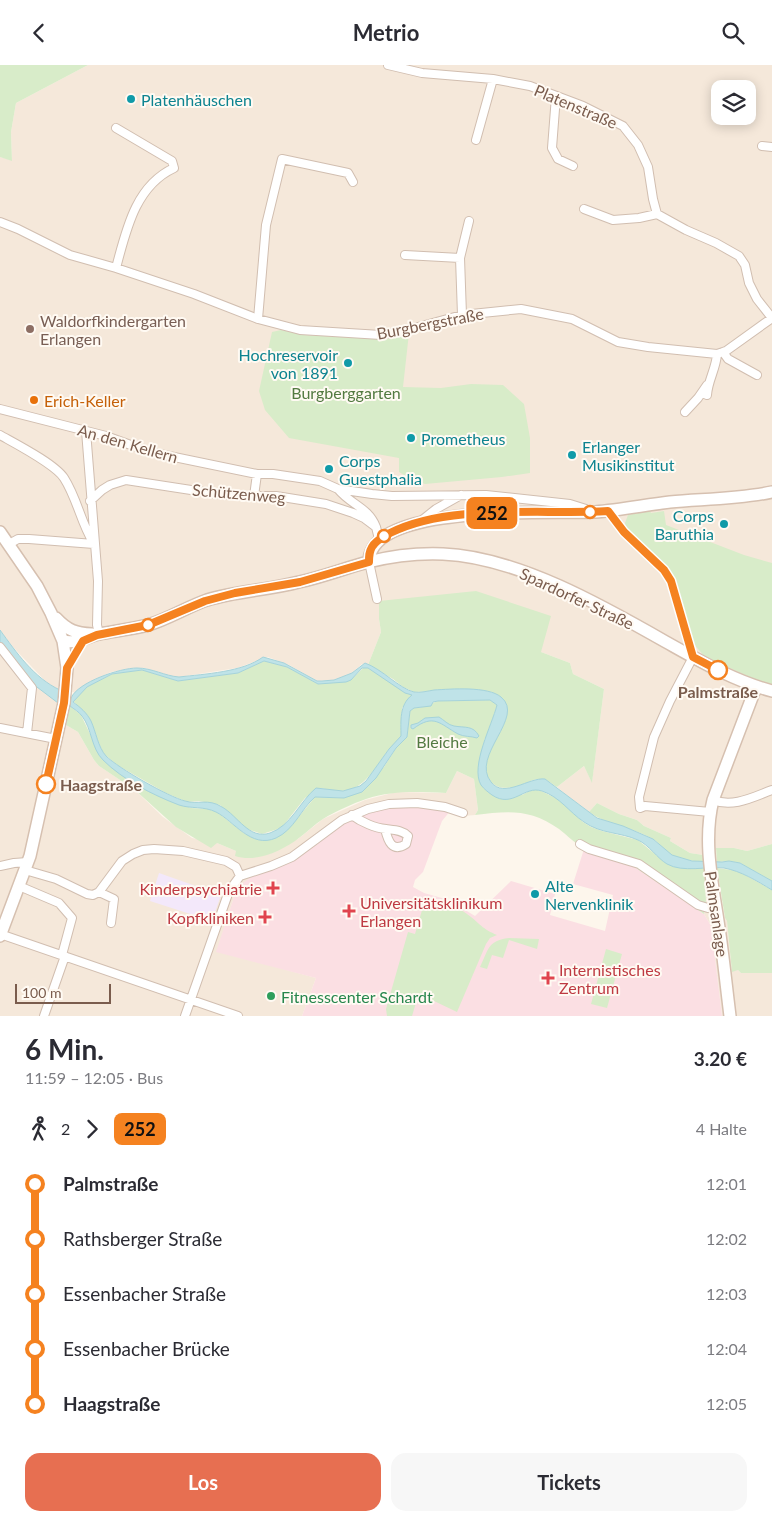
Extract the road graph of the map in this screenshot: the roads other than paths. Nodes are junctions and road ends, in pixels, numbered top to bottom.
1 (388, 65) edge
2 (493, 79) junction
3 (556, 96) junction
4 (116, 128) dead end
5 (476, 140) dead end
6 (762, 146) dead end
7 (772, 147) edge
8 (573, 166) dead end
9 (353, 182) dead end
10 (584, 209) dead end
11 (657, 214) junction
12 (469, 221) dead end
13 (0, 222) edge
14 (405, 255) dead end
15 (460, 258) junction
16 (116, 268) junction
17 (462, 315) junction
18 (772, 318) edge
19 (258, 319) junction
20 (720, 353) junction
21 (757, 375) dead end
22 (708, 383) junction
23 (707, 395) dead end
24 (0, 409) edge
25 (685, 411) dead end
26 (86, 431) junction
27 (0, 435) edge
28 (257, 474) junction
29 (338, 489) junction
30 (772, 492) edge
31 (463, 494) junction
32 (254, 496) junction
33 (90, 501) junction
34 (608, 511) junction
35 (595, 512) junction
36 (422, 521) junction
37 (376, 527) junction
38 (0, 532) edge
39 (379, 539) junction
40 (94, 544) junction
41 (9, 545) junction
42 (369, 562) junction
43 (377, 599) dead end
44 (51, 613) junction
45 (98, 635) junction
46 (79, 637) junction
47 (63, 641) junction
48 (0, 647) edge
49 (693, 657) junction
50 (67, 668) junction
51 (756, 687) junction
52 (772, 691) edge
53 (0, 728) edge
54 (27, 733) junction
55 (56, 739) junction
56 (772, 790) edge
57 (711, 806) junction
58 (362, 811) junction
59 (463, 813) dead end
60 (352, 815) junction
61 (364, 823) junction
62 (385, 829) dead end
63 (580, 844) dead end
64 (0, 866) edge
65 (26, 866) junction
66 (240, 875) junction
67 (20, 886) junction
68 (99, 892) junction
69 (716, 907) junction
70 (111, 923) dead end
71 (0, 935) edge
72 (63, 956) junction
73 (191, 1000) junction
74 (44, 1016) edge
75 (185, 1016) edge
76 (238, 1016) edge
77 (730, 1016) edge

1 - 2 street, Platenstraße
2 - 3 street, Platenstraße
2 - 5 street
3 - 8 street
3 - 11 street, Platenstraße
4 - 16 street
6 - 7 street
9 - 19 street
10 - 11 street
11 - 18 street
12 - 15 street
13 - 16 street, Burgbergstraße
14 - 15 street
15 - 17 street
16 - 19 street, Burgbergstraße
17 - 19 street, Burgbergstraße
17 - 20 street, Burgbergstraße
18 - 20 street
20 - 21 street
20 - 22 street
22 - 23 street
22 - 25 street
24 - 26 street, An den Kellern
26 - 28 street, An den Kellern
26 - 33 street
27 - 40 street
28 - 29 street, An den Kellern
28 - 32 street
29 - 31 street, An den Kellern
29 - 37 street, An den Kellern
30 - 34 street
31 - 35 street, An den Kellern
31 - 36 street
32 - 33 street, Schützenweg
32 - 37 street, Schützenweg
33 - 40 street
34 - 35 street
34 - 49 street
35 - 36 street
36 - 39 street
37 - 39 street
38 - 41 street
39 - 42 street
40 - 41 street
40 - 45 street
41 - 44 street
42 - 43 street
42 - 45 street, Spardorfer Straße
42 - 49 street, Spardorfer Straße
44 - 46 street
44 - 47 street
45 - 46 street, Spardorfer Straße
46 - 47 street
46 - 50 street
47 - 50 street
48 - 54 street
49 - 51 street, Spardorfer Straße
49 - 57 street
50 - 55 street
51 - 52 street, Spardorfer Straße
51 - 57 street
53 - 54 street
54 - 55 street
55 - 65 street
56 - 57 street
57 - 69 street, Palmsanlage
58 - 59 street
58 - 60 street
58 - 61 street
60 - 61 street
60 - 66 street
61 - 62 street
63 - 69 street
64 - 65 street
65 - 67 street
65 - 68 street
66 - 68 street
66 - 73 street
67 - 71 street
67 - 72 street
68 - 70 street
69 - 77 street, Palmsanlage
71 - 72 street
72 - 73 street
72 - 74 street
73 - 75 street
73 - 76 street

